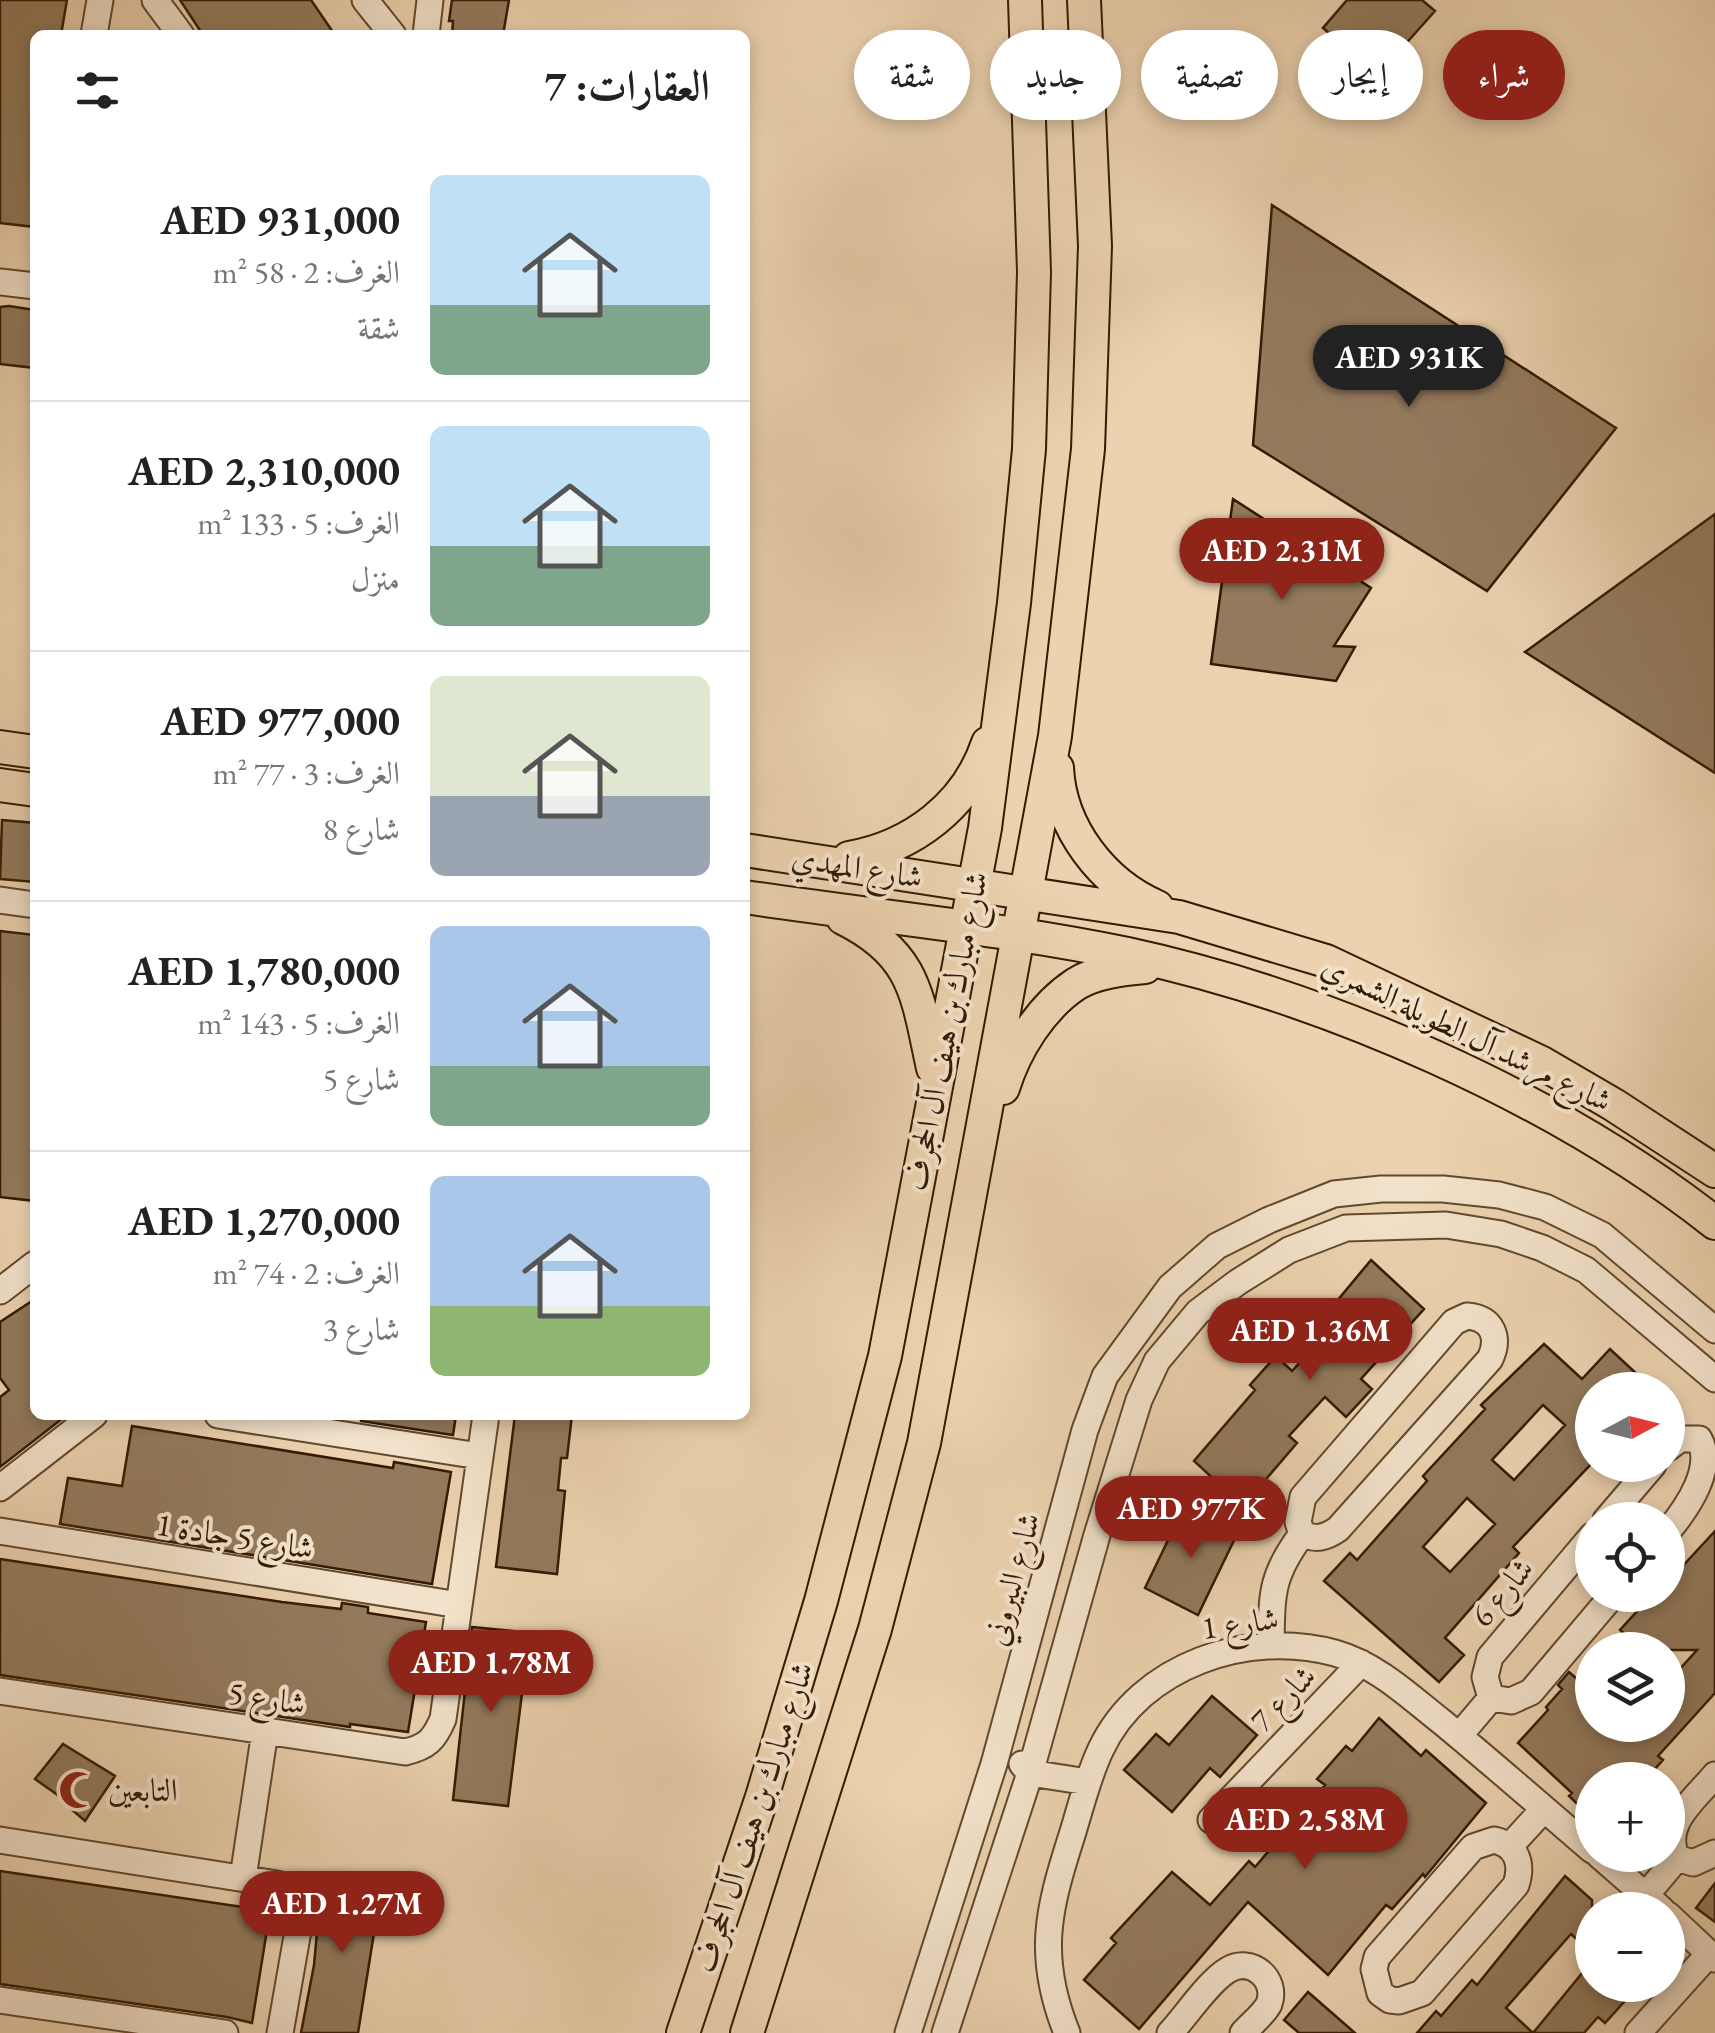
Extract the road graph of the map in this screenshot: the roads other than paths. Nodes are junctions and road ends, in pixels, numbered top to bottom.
1 (100, 0) edge
2 (155, 0) edge
3 (365, 0) edge
4 (430, 0) edge
5 (1026, 0) edge
6 (1084, 0) edge
7 (95, 30) edge
8 (177, 30) edge
9 (389, 30) edge
10 (427, 30) edge
11 (0, 282) edge
12 (30, 285) edge
13 (1030, 430) junction
14 (1088, 441) junction
15 (1002, 700) junction
16 (1055, 736) junction
17 (0, 747) edge
18 (30, 751) edge
19 (0, 785) edge
20 (30, 789) edge
21 (750, 851) edge
22 (830, 862) junction
23 (975, 886) junction
24 (1028, 894) junction
25 (750, 898) edge
26 (0, 900) edge
27 (30, 904) edge
28 (826, 909) junction
29 (1179, 917) junction
30 (967, 928) junction
31 (1019, 937) junction
32 (1168, 965) junction
33 (936, 1082) junction
34 (1715, 1170) edge
35 (972, 1188) junction
36 (1715, 1223) edge
37 (30, 1268) edge
38 (0, 1290) edge
39 (1715, 1330) edge
40 (1715, 1379) edge
41 (88, 1420) edge
42 (250, 1420) edge
43 (485, 1420) edge
44 (1685, 1439) edge
45 (480, 1456) junction
46 (1638, 1482) edge
47 (0, 1488) edge
48 (1621, 1502) edge
49 (1685, 1510) edge
50 (0, 1531) edge
51 (1302, 1534) junction
52 (1575, 1556) edge
53 (459, 1605) junction
54 (1599, 1612) edge
55 (1271, 1646) junction
56 (1361, 1663) junction
57 (0, 1691) edge
58 (1491, 1698) junction
59 (1005, 1728) junction
60 (265, 1731) junction
61 (1459, 1736) junction
62 (1040, 1741) junction
63 (994, 1764) junction
64 (1030, 1773) junction
65 (1715, 1775) edge
66 (1088, 1782) junction
67 (1544, 1809) junction
68 (1685, 1811) edge
69 (1211, 1820) dead end
70 (1575, 1835) edge
71 (0, 1840) edge
72 (1510, 1846) junction
73 (1715, 1852) edge
74 (1685, 1860) edge
75 (1619, 1872) edge
76 (243, 1878) junction
77 (1642, 1892) edge
78 (1685, 1931) edge
79 (1712, 1956) edge
80 (0, 2000) edge
81 (224, 2033) edge
82 (280, 2033) edge
83 (684, 2033) edge
84 (747, 2033) edge
85 (908, 2033) edge
86 (945, 2033) edge
87 (1067, 2033) edge
88 (1170, 2033) edge
89 (1243, 2033) edge
90 (1638, 2033) edge

1 - 7 street
2 - 8 street
3 - 9 street
4 - 10 street
5 - 13 main road, شارع مبارك بن هيف آل الحجرف
6 - 14 main road, شارع مبارك بن هيف آل الحجرف
11 - 12 street
13 - 14 main road
13 - 15 main road, شارع مبارك بن هيف آل الحجرف
14 - 16 main road, شارع مبارك بن هيف آل الحجرف
15 - 22 main road
15 - 23 main road, شارع مبارك بن هيف آل الحجرف
16 - 24 main road, شارع مبارك بن هيف آل الحجرف
16 - 29 main road
17 - 18 main road
19 - 20 main road
21 - 22 main road, شارع المهدي
22 - 23 main road, شارع المهدي
23 - 24 main road, شارع المهدي
23 - 30 main road, شارع مبارك بن هيف آل الحجرف
24 - 29 main road, شارع مرشد آل الطويلة الشمري
24 - 31 main road, شارع مبارك بن هيف آل الحجرف
25 - 28 main road, شارع المهدي
26 - 27 street
28 - 30 main road, شارع المهدي
28 - 33 main road
29 - 34 main road, شارع مرشد آل الطويلة الشمري
30 - 31 main road, شارع المهدي
30 - 33 main road, شارع مبارك بن هيف آل الحجرف
31 - 32 main road, شارع مرشد آل الطويلة الشمري
31 - 35 main road, شارع مبارك بن هيف آل الحجرف
32 - 35 main road
32 - 36 main road, شارع مرشد آل الطويلة الشمري
33 - 83 main road, شارع مبارك بن هيف آل الحجرف
35 - 84 main road, شارع مبارك بن هيف آل الحجرف
37 - 38 street
39 - 59 street, شارع البيروني
40 - 62 street
41 - 47 street
42 - 45 street
43 - 45 street, شارع 5
44 - 49 street
45 - 53 street, شارع 5
46 - 48 street
50 - 53 street, شارع 5 جادة 1
51 - 51 street
51 - 55 street
52 - 58 street, شارع 6
53 - 60 street, شارع 5
54 - 58 street
55 - 56 street, شارع 1
55 - 66 street, شارع 1
56 - 61 street, شارع 1
56 - 69 street, شارع 7
57 - 60 street, شارع 5
58 - 61 street
59 - 62 street
59 - 63 street, شارع البيروني
60 - 76 street
61 - 67 street, شارع 1
62 - 64 street
63 - 64 street
63 - 85 street, شارع البيروني
64 - 66 street
64 - 86 street
65 - 68 street
66 - 87 street, شارع 1
67 - 70 street, شارع 1
67 - 72 street
71 - 76 street
72 - 72 street
73 - 74 street
75 - 77 street
76 - 82 street
78 - 79 street
79 - 90 street
80 - 81 street
88 - 89 street

